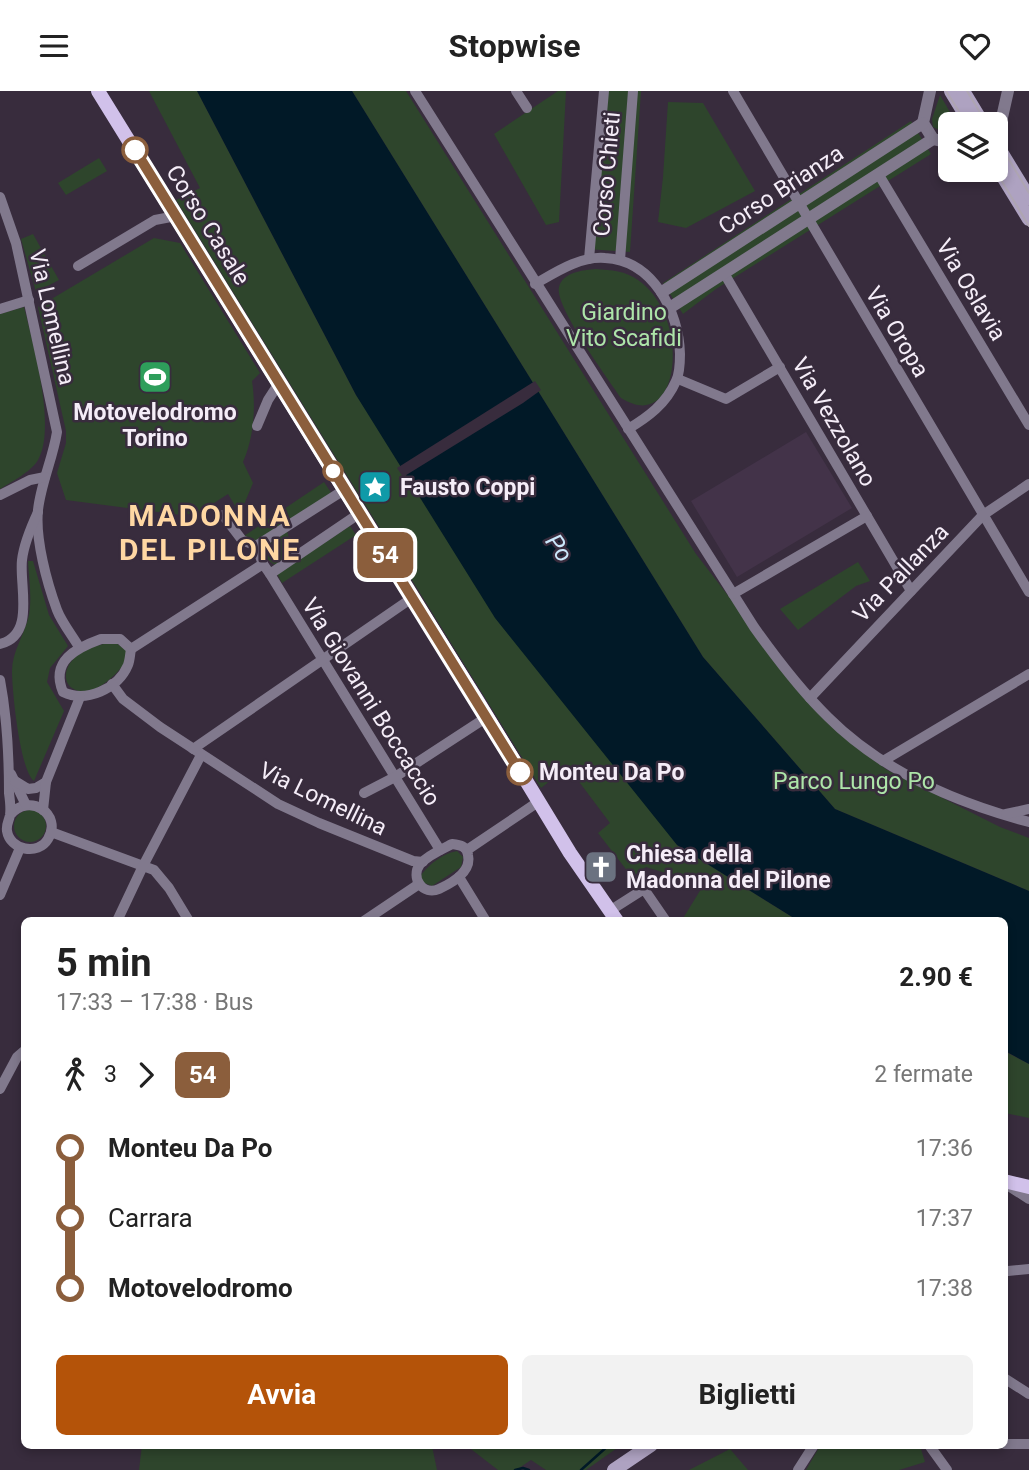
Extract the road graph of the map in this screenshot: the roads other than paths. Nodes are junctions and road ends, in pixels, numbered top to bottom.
1 (99, 91) edge
2 (415, 91) edge
3 (516, 91) edge
4 (604, 91) edge
5 (633, 91) edge
6 (733, 91) edge
7 (930, 91) edge
8 (951, 91) edge
9 (963, 91) edge
10 (1008, 91) edge
11 (527, 108) dead end
12 (964, 112) edge
13 (976, 112) edge
14 (1003, 112) edge
15 (923, 123) junction
16 (933, 139) junction
17 (938, 140) edge
18 (1008, 164) edge
19 (879, 175) junction
20 (1006, 182) edge
21 (0, 197) edge
22 (1029, 198) edge
23 (799, 203) junction
24 (176, 216) junction
25 (808, 219) junction
26 (1029, 219) edge
27 (589, 259) junction
28 (620, 260) junction
29 (78, 267) dead end
30 (724, 273) junction
31 (535, 284) junction
32 (662, 292) junction
33 (29, 300) junction
34 (671, 307) junction
35 (0, 309) edge
36 (780, 367) junction
37 (678, 379) junction
38 (279, 383) junction
39 (1029, 425) edge
40 (257, 426) dead end
41 (628, 429) junction
42 (45, 477) junction
43 (1029, 484) edge
44 (344, 490) junction
45 (0, 495) edge
46 (38, 512) junction
47 (359, 513) junction
48 (223, 515) dead end
49 (983, 515) junction
50 (867, 516) junction
51 (256, 546) junction
52 (263, 564) junction
53 (270, 574) junction
54 (911, 591) junction
55 (1029, 592) edge
56 (733, 594) junction
57 (412, 598) junction
58 (0, 644) edge
59 (79, 647) junction
60 (131, 649) junction
61 (321, 659) junction
62 (1029, 674) edge
63 (0, 680) edge
64 (113, 684) junction
65 (80, 697) junction
66 (810, 698) junction
67 (487, 717) junction
68 (197, 752) junction
69 (883, 761) junction
70 (11, 774) junction
71 (395, 777) junction
72 (45, 784) junction
73 (364, 793) dead end
74 (538, 801) junction
75 (29, 805) junction
76 (1029, 809) edge
77 (43, 810) junction
78 (10, 815) junction
79 (1002, 815) junction
80 (1029, 822) edge
81 (51, 832) junction
82 (3, 833) edge
83 (20, 848) junction
84 (440, 850) junction
85 (467, 850) junction
86 (423, 862) junction
87 (143, 866) junction
88 (459, 877) junction
89 (419, 884) junction
90 (0, 895) edge
91 (614, 915) edge
92 (119, 917) edge
93 (186, 917) edge
94 (371, 917) edge
95 (484, 917) edge
96 (663, 917) edge
97 (21, 1054) edge
98 (0, 1089) edge
99 (1008, 1183) edge
100 (1008, 1185) edge
101 (1029, 1187) edge
102 (1029, 1199) edge
103 (1029, 1269) edge
104 (1009, 1271) dead end
105 (1008, 1381) edge
106 (1029, 1394) edge
107 (1008, 1444) edge
108 (1029, 1444) edge
109 (645, 1449) edge
110 (811, 1449) edge
111 (932, 1449) edge
112 (614, 1470) edge
113 (798, 1470) edge
114 (947, 1470) edge

1 - 24 main road, Corso Casale
2 - 31 street
3 - 11 street
4 - 27 street, Corso Chieti
5 - 28 street, Corso Chieti
6 - 23 street, Via Oropa
7 - 15 street
8 - 12 main road
9 - 13 main road
10 - 14 street
15 - 16 street
15 - 23 street, Corso Brianza
16 - 17 street
16 - 19 street, Corso Brianza
18 - 22 main road
19 - 25 street, Corso Brianza
19 - 39 street, Via Oslavia
20 - 26 main road
21 - 33 street, Via Lomellina
23 - 25 street, Via Oropa
23 - 32 street, Corso Brianza
24 - 29 street
24 - 38 main road, Corso Casale
25 - 30 street, Corso Brianza
25 - 49 street, Via Oropa
27 - 28 street
27 - 31 street
28 - 32 street
30 - 34 street, Corso Brianza
30 - 36 street, Via Vezzolano
31 - 41 street
32 - 34 street
33 - 35 street
33 - 42 street, Via Lomellina
34 - 37 street
36 - 37 street
36 - 50 street, Via Vezzolano
37 - 41 street
38 - 40 street
38 - 44 main road, Corso Casale
41 - 56 street
42 - 45 street
42 - 46 street, Via Lomellina
43 - 49 street, Via Pallanza
44 - 47 main road, Corso Casale
44 - 51 street
46 - 58 street
46 - 59 street, Via Lomellina
47 - 53 street
47 - 57 main road, Corso Casale
48 - 51 street
49 - 54 street, Via Pallanza
49 - 55 street, Via Oropa
50 - 54 street, Via Vezzolano
50 - 56 street
51 - 52 street, Via Giovanni Boccaccio
52 - 53 street, Via Giovanni Boccaccio
52 - 60 street
53 - 61 street, Via Giovanni Boccaccio
54 - 66 street, Via Pallanza
56 - 66 street
57 - 61 street
57 - 67 main road, Corso Casale
59 - 60 street
59 - 65 street
60 - 64 street
61 - 68 street
61 - 71 street, Via Giovanni Boccaccio
62 - 69 street
63 - 70 street
64 - 65 street
64 - 68 street, Via Lomellina
65 - 72 street
66 - 69 street
67 - 71 street
67 - 74 main road, Corso Casale
68 - 86 street, Via Lomellina
68 - 87 street
69 - 79 street
70 - 72 street
70 - 75 street
70 - 78 street
71 - 73 street
71 - 84 street, Via Giovanni Boccaccio
72 - 75 street
72 - 77 street
74 - 85 street
74 - 91 main road, Corso Casale
75 - 77 street
75 - 78 street
76 - 79 street
77 - 81 street
78 - 82 street
79 - 80 street
81 - 83 street
81 - 87 street
82 - 83 street
83 - 90 street
84 - 85 street
84 - 86 street
85 - 88 street
86 - 89 street
87 - 92 street
87 - 93 street
88 - 89 street
88 - 95 street
89 - 94 street
91 - 96 street
97 - 98 street
99 - 101 main road
100 - 102 street
103 - 104 street
105 - 106 street
107 - 108 street
109 - 112 main road
110 - 113 street
111 - 114 street

